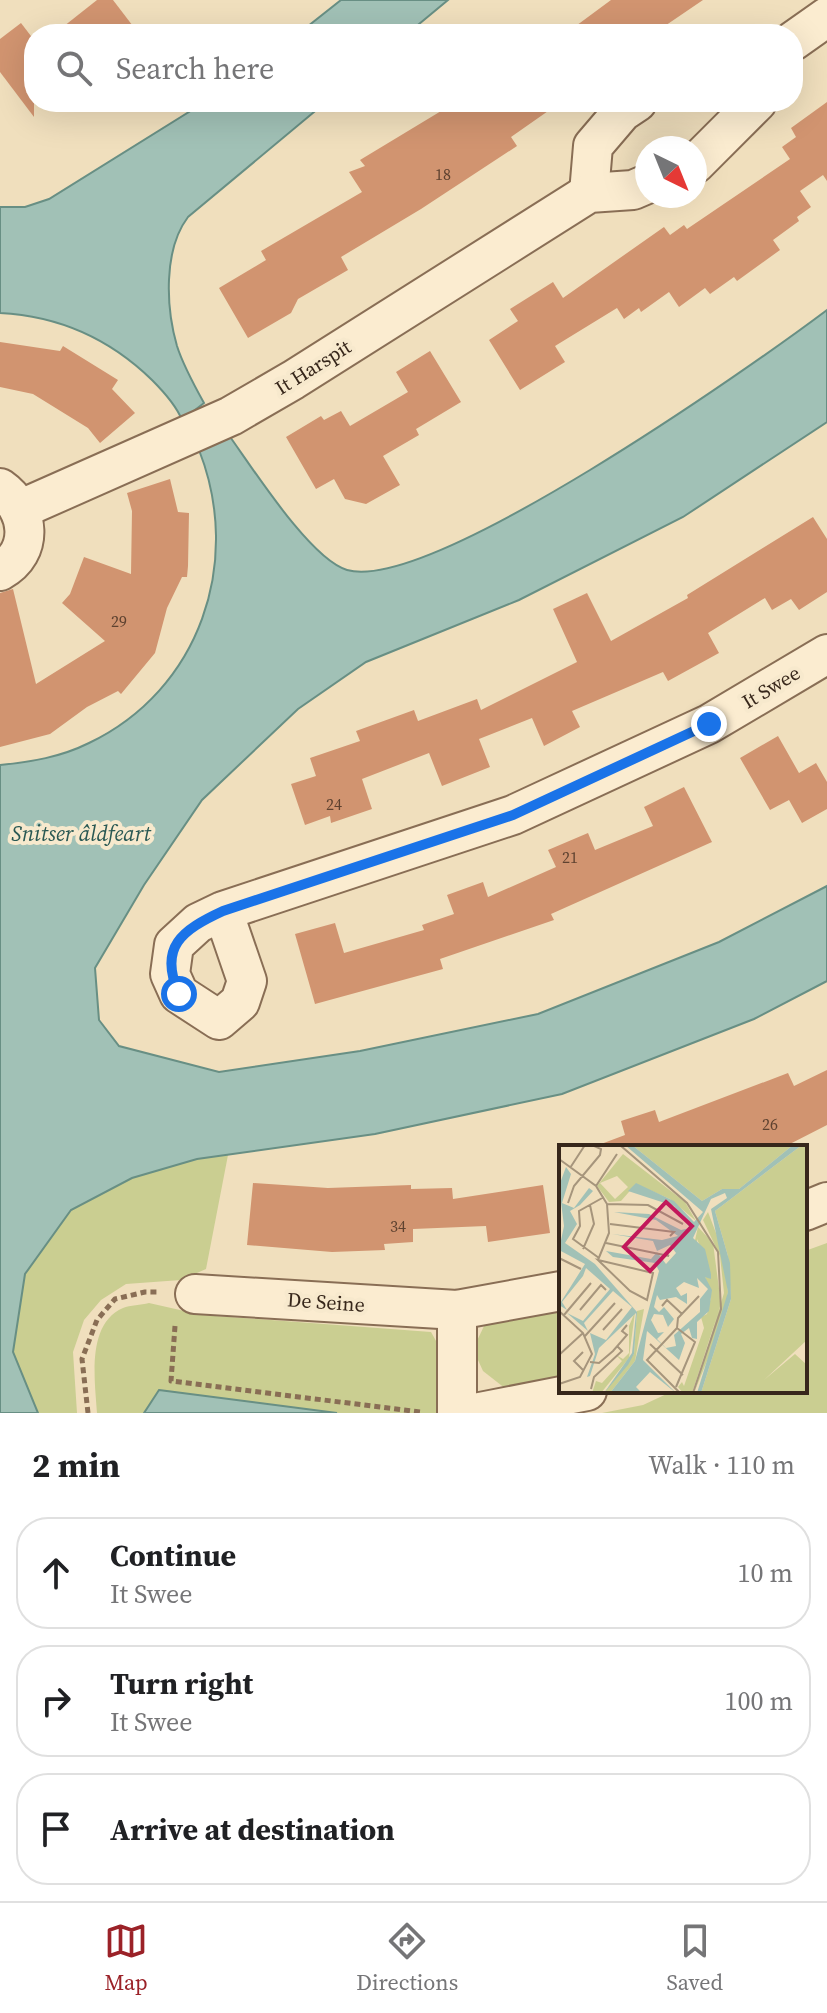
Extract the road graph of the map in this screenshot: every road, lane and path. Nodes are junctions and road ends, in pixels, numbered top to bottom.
1 (827, 17) edge
2 (803, 34) edge
3 (622, 112) edge
4 (747, 112) edge
5 (707, 152) edge
6 (635, 189) edge
7 (589, 193) junction
8 (10, 498) edge
9 (0, 571) edge
10 (827, 654) edge
11 (223, 911) dead end
12 (827, 1202) edge
13 (807, 1210) edge
14 (559, 1291) edge
15 (187, 1294) junction
16 (457, 1310) junction
17 (577, 1393) edge
18 (88, 1412) edge
19 (429, 1413) edge
20 (457, 1413) edge
21 (475, 1413) edge

1 - 2 street
3 - 7 street
4 - 5 street
6 - 7 street, It Harspit
7 - 8 street, It Harspit
8 - 9 street, It Harspit
10 - 11 street, It Swee
12 - 13 street
14 - 16 street, De Seine
15 - 16 street, De Seine
15 - 18 path
15 - 19 path
16 - 20 street
17 - 21 street

